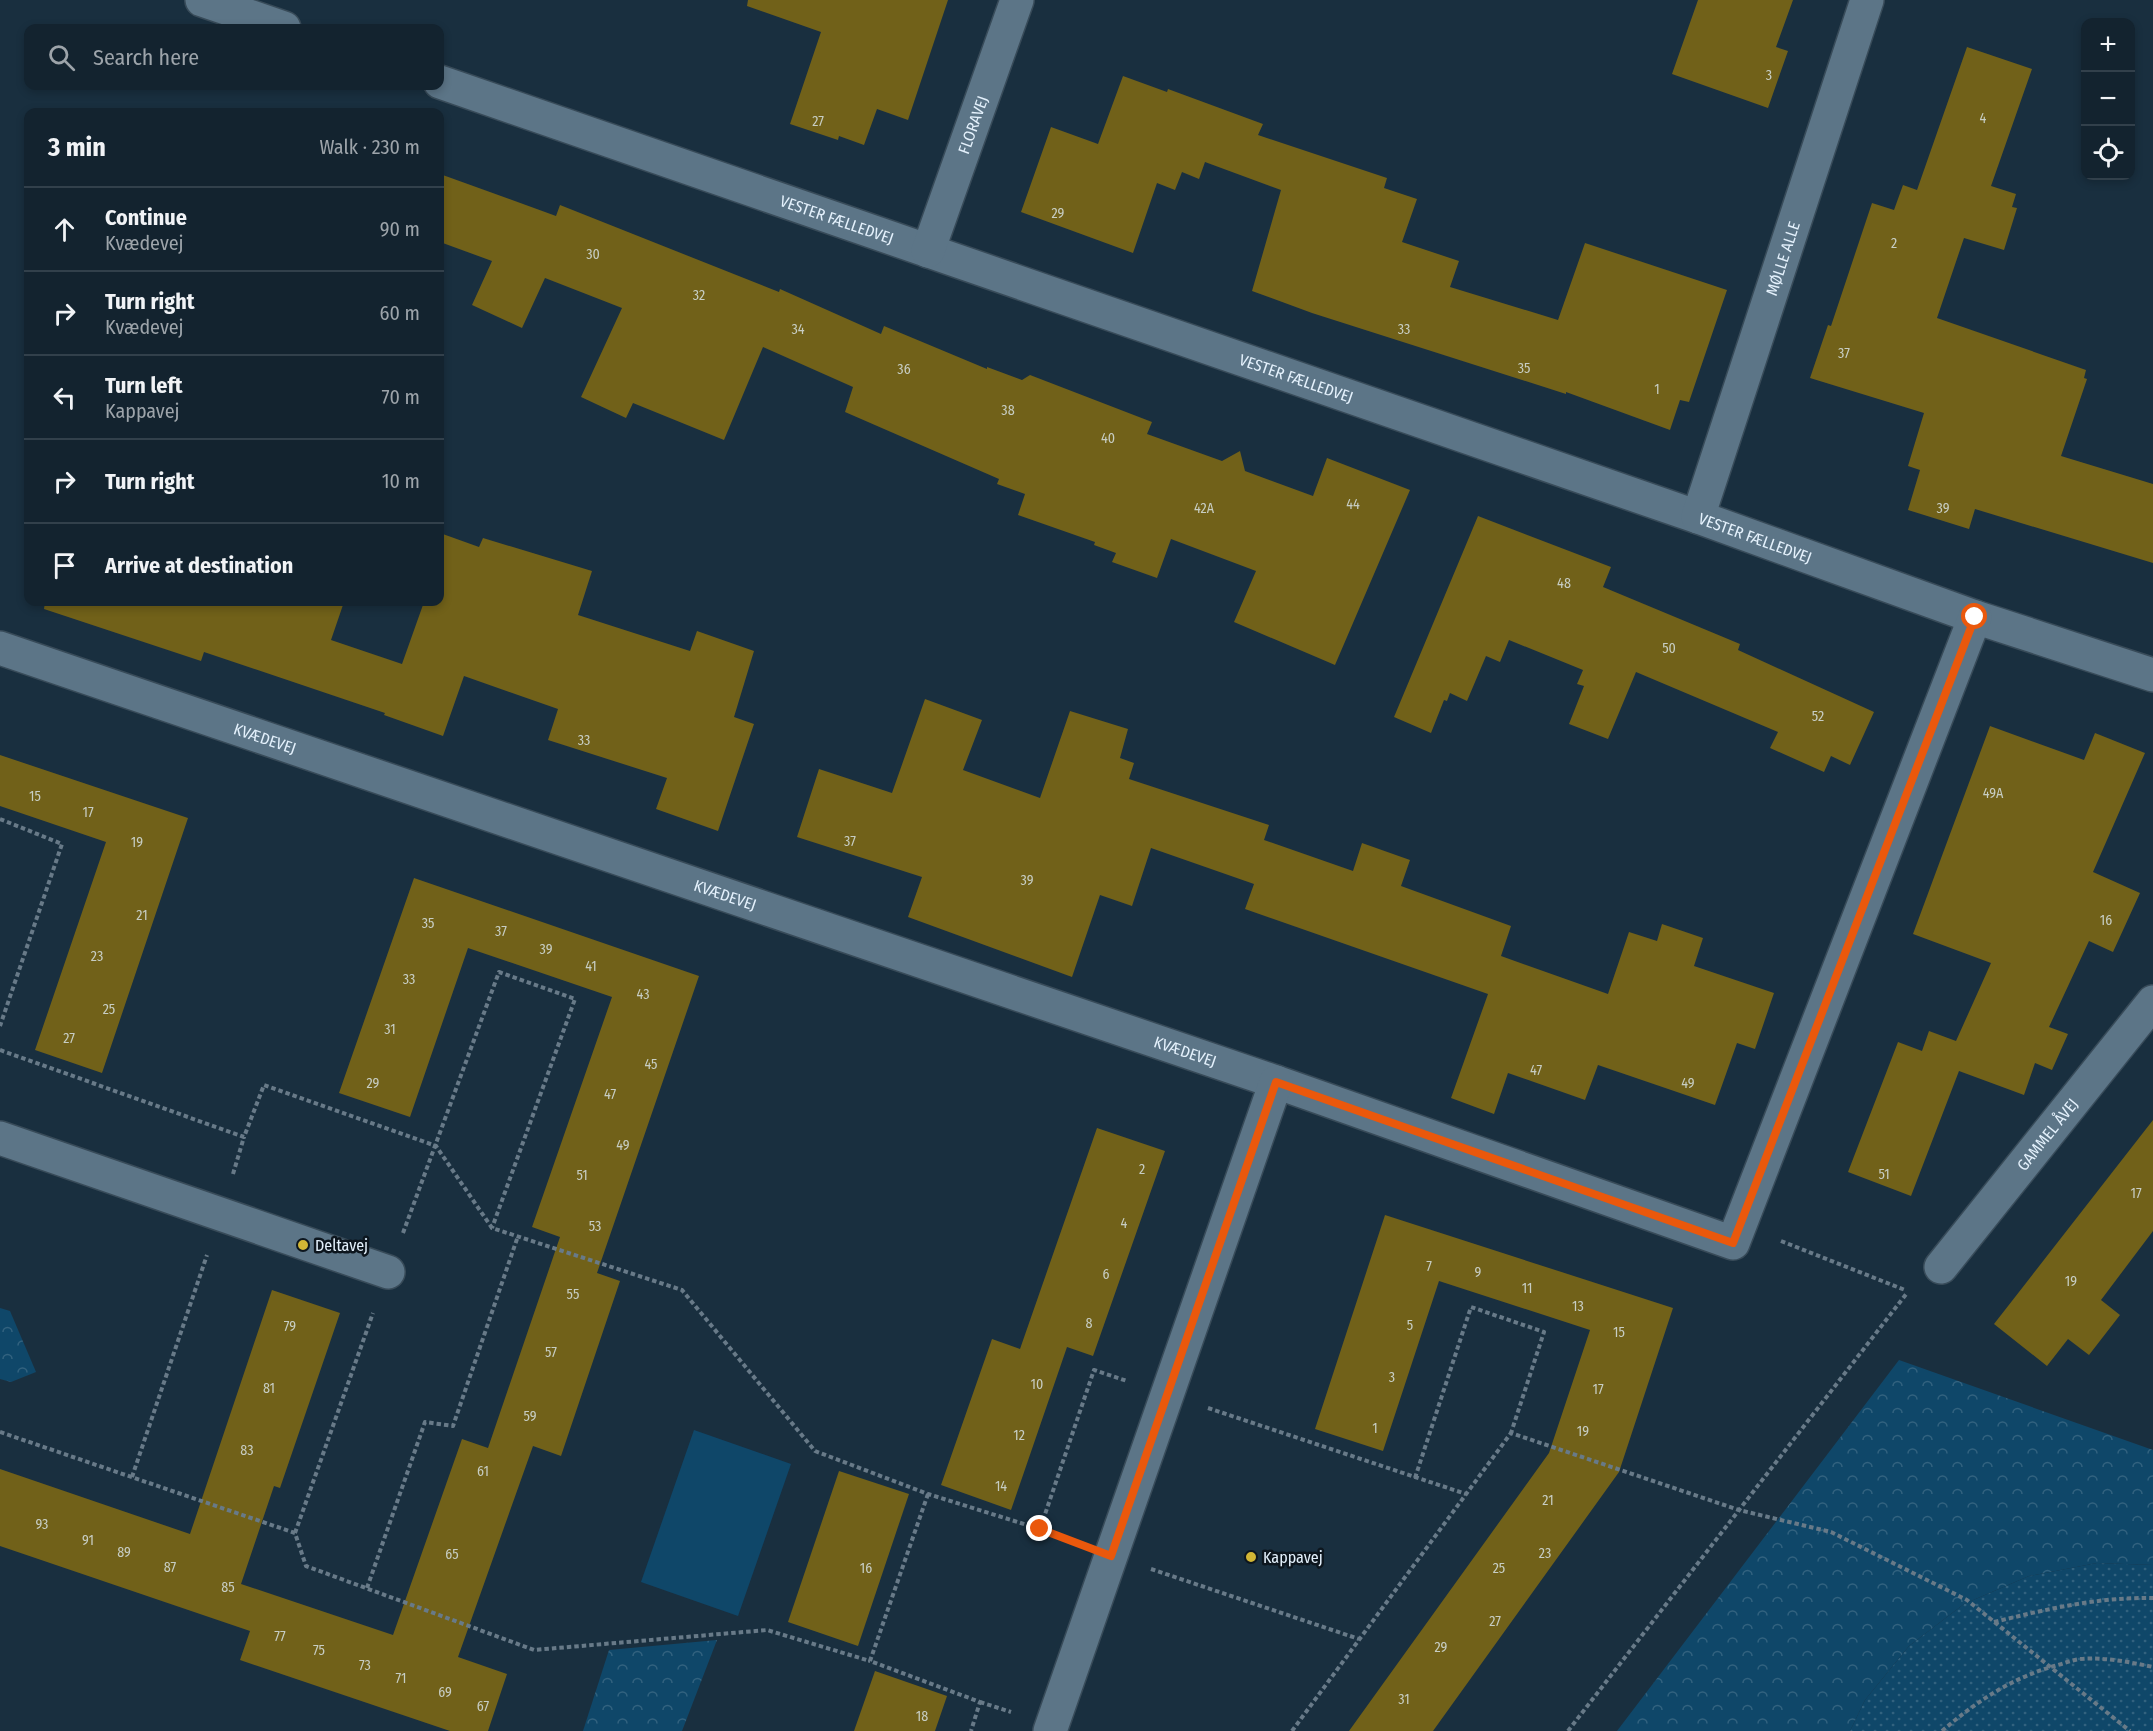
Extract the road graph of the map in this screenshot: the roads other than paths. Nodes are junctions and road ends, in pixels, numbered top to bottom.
1 (202, 0) edge
2 (1017, 0) edge
3 (1868, 0) edge
4 (272, 24) edge
5 (444, 83) edge
6 (928, 251) junction
7 (1698, 517) junction
8 (1975, 617) junction
9 (0, 648) edge
10 (2153, 675) edge
11 (2153, 1002) edge
12 (1276, 1082) junction
13 (0, 1137) edge
14 (1941, 1267) dead end
15 (388, 1272) road end
16 (1050, 1731) edge

1 - 4 street
2 - 6 street, FLORAVEJ
3 - 7 street, MØLLE ALLE
5 - 6 street, VESTER FÆLLEDVEJ
6 - 7 street, VESTER FÆLLEDVEJ
7 - 8 street, VESTER FÆLLEDVEJ
8 - 10 street, VESTER FÆLLEDVEJ
8 - 12 street, KVÆDEVEJ
9 - 12 street, KVÆDEVEJ
11 - 14 street, GAMMEL ÅVEJ
12 - 16 street
13 - 15 street

